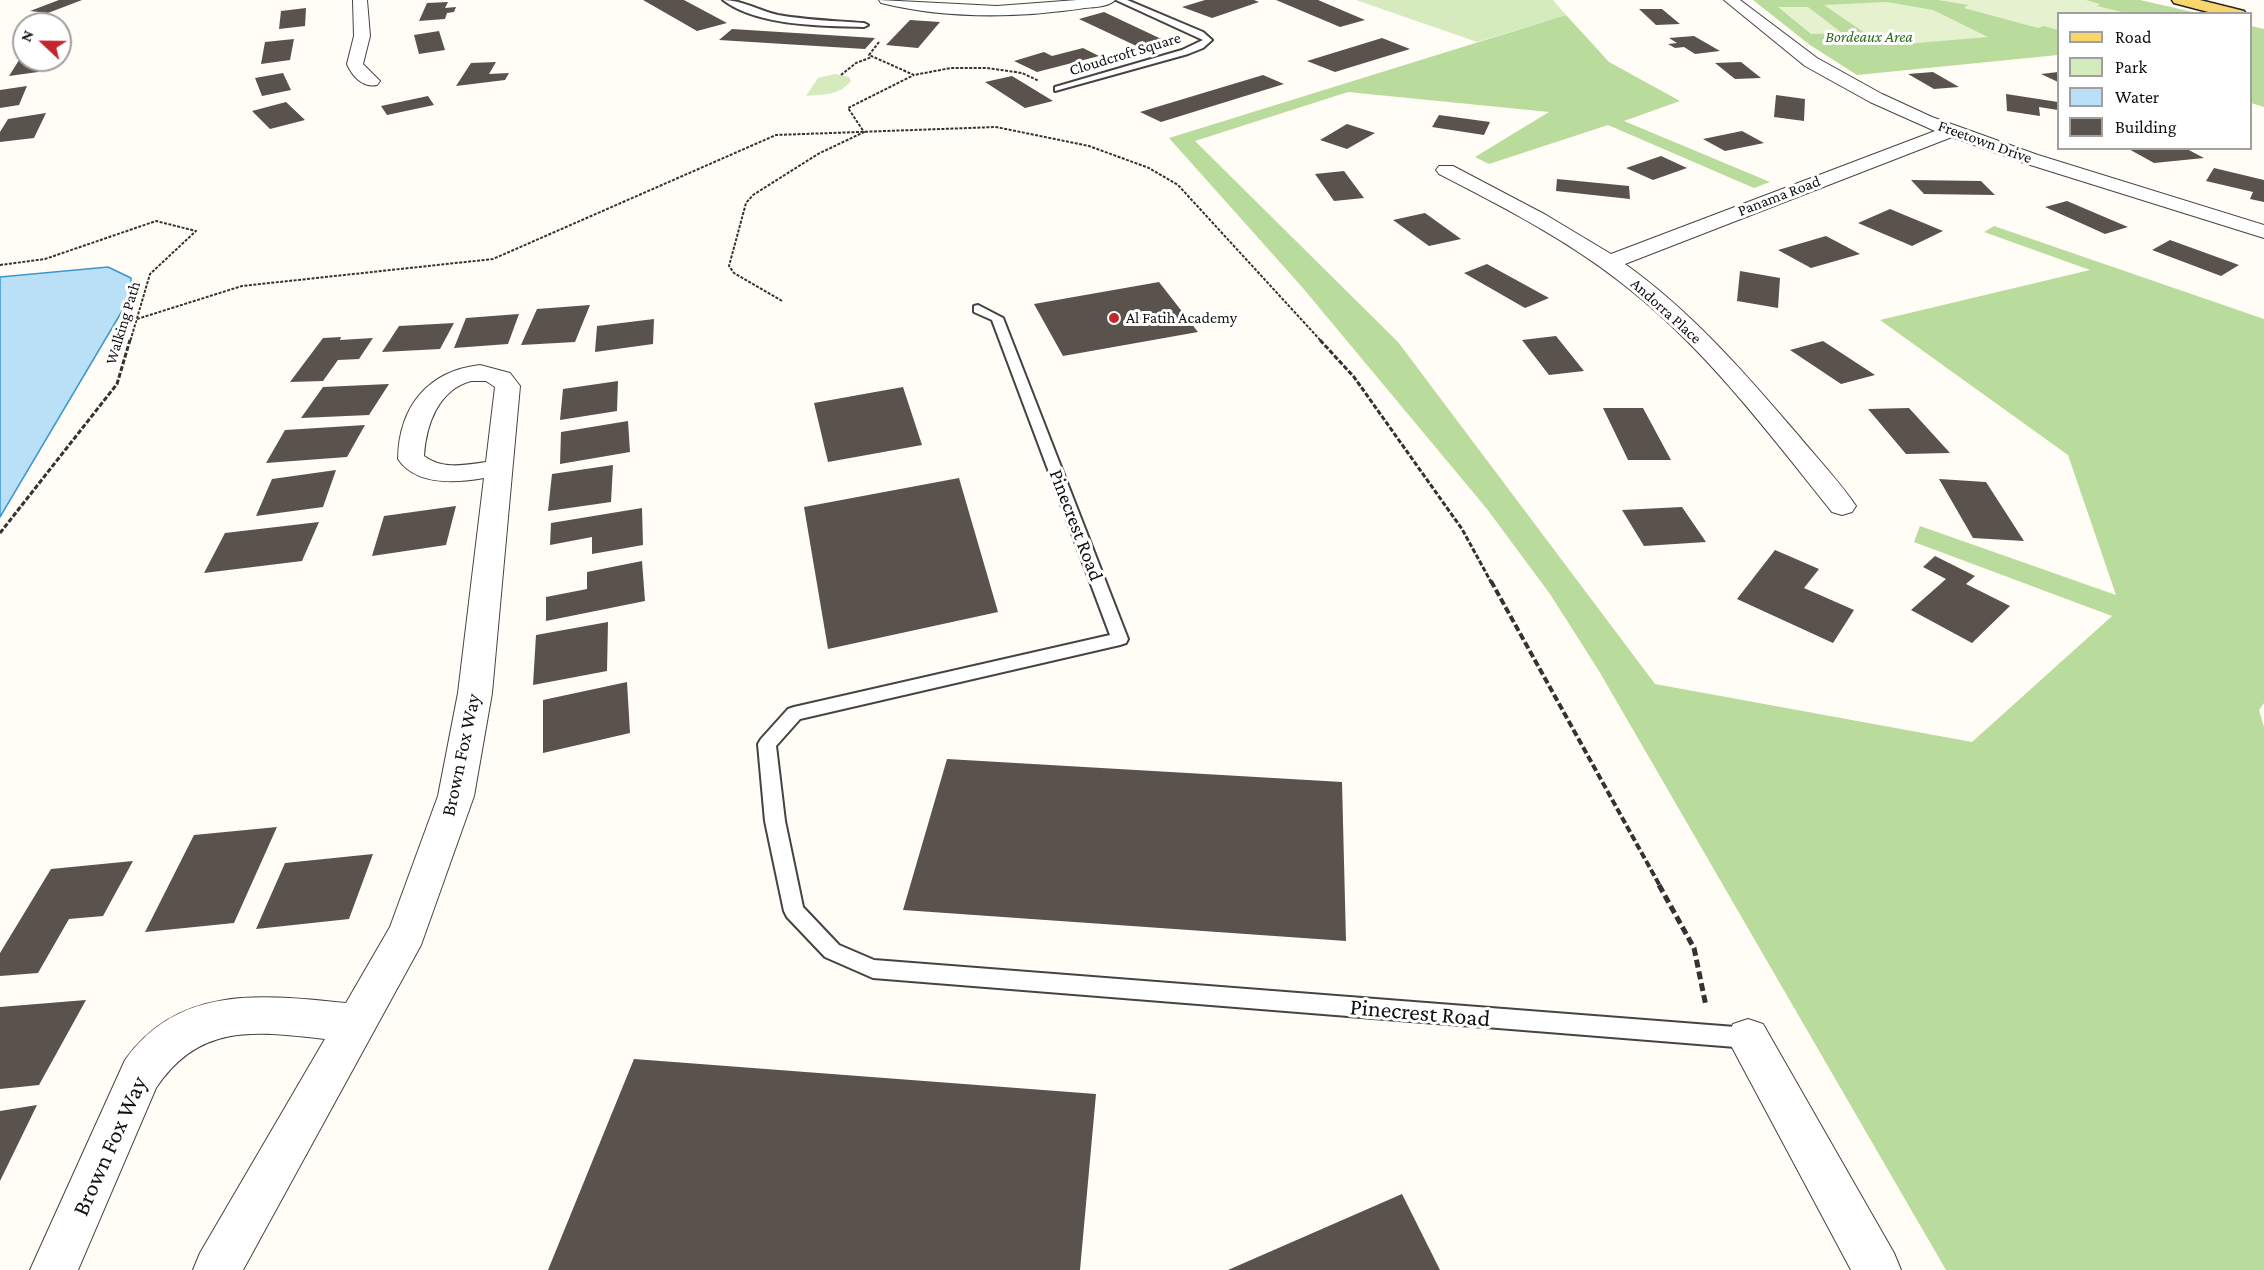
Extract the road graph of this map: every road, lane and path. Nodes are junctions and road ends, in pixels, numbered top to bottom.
1 (360, 0) edge
2 (730, 0) edge
3 (886, 0) edge
4 (1108, 0) edge
5 (1120, 0) edge
6 (1731, 0) edge
7 (2180, 0) edge
8 (2228, 0) edge
9 (909, 4) junction
10 (2230, 12) edge
11 (2250, 12) edge
12 (864, 25) dead end
13 (873, 57) junction
14 (841, 75) dead end
15 (914, 75) junction
16 (371, 81) dead end
17 (1058, 89) joint
18 (1951, 131) junction
19 (1446, 170) dead end
20 (2264, 232) edge
21 (1608, 263) junction
22 (0, 265) edge
23 (782, 301) dead end
24 (978, 309) dead end
25 (498, 468) junction
26 (1842, 506) dead end
27 (0, 532) edge
28 (357, 1023) junction
29 (1748, 1038) joint
30 (54, 1270) edge
31 (217, 1270) edge
32 (1877, 1270) edge

1 - 16 street
2 - 12 lane
3 - 9 street
4 - 9 street
5 - 17 lane, Cloudcroft Square
6 - 18 street, Freetown Drive
7 - 10 main road
8 - 11 main road
9 - 13 path
13 - 14 path
13 - 15 path
15 - 17 path
15 - 23 path
18 - 20 street, Freetown Drive
18 - 21 street, Panama Road
19 - 21 street, Andorra Place
21 - 26 street, Andorra Place
22 - 27 path, Walking Path
24 - 29 lane, Pinecrest Road
25 - 25 street, Brown Fox Way
25 - 28 street, Brown Fox Way
28 - 30 street, Brown Fox Way
28 - 31 street, Brown Fox Way
29 - 32 street, Pinecrest Road

